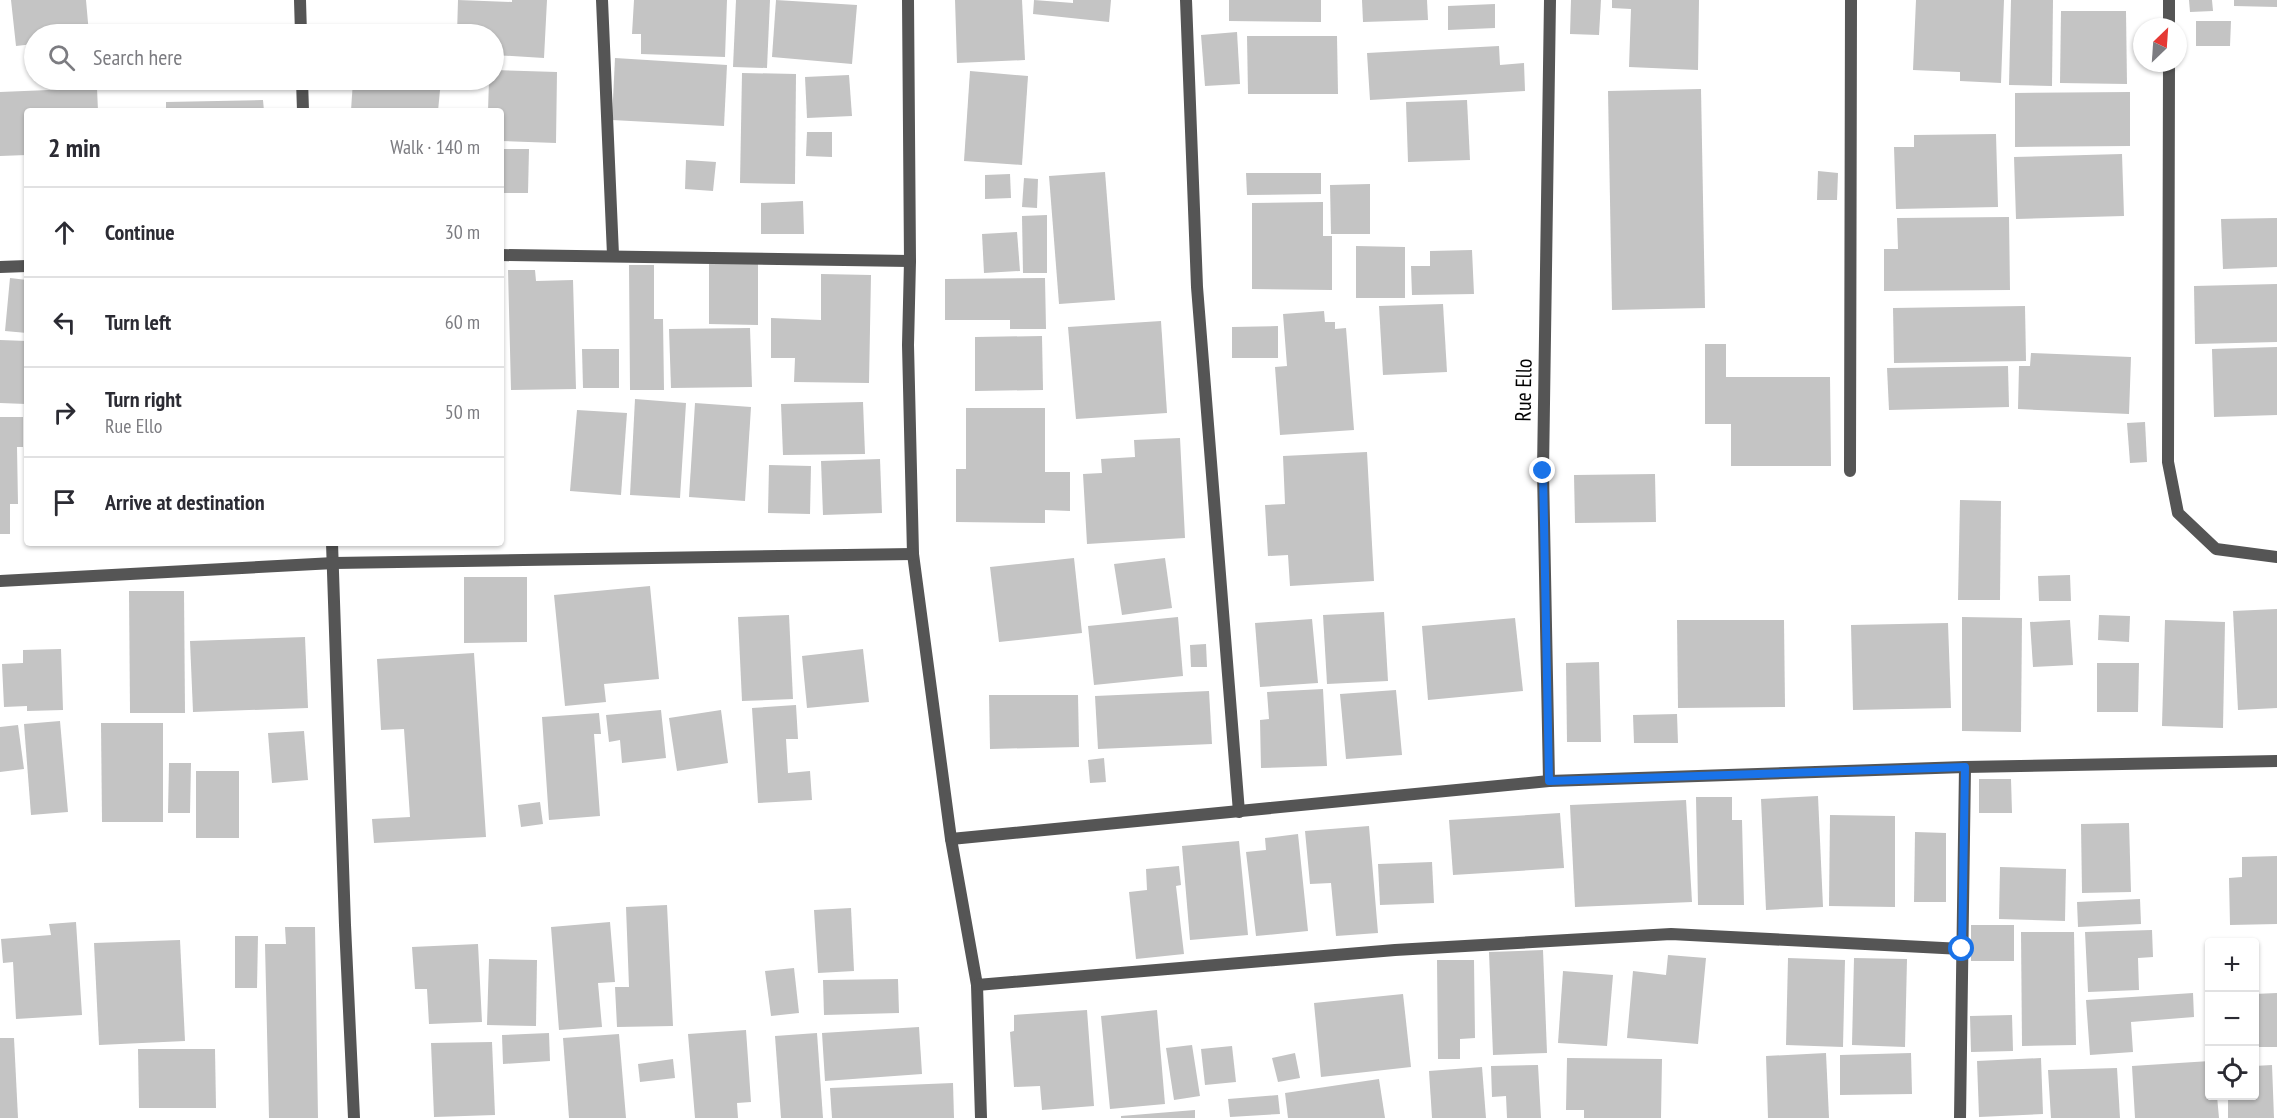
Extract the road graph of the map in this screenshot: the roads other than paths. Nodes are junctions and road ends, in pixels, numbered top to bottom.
1 (300, 0) edge
2 (602, 0) edge
3 (908, 0) edge
4 (1186, 0) edge
5 (1550, 0) edge
6 (1851, 0) edge
7 (2169, 0) edge
8 (2169, 18) edge
9 (301, 24) edge
10 (2169, 72) edge
11 (302, 90) edge
12 (303, 108) edge
13 (504, 255) edge
14 (613, 255) junction
15 (910, 261) junction
16 (24, 266) edge
17 (0, 267) edge
18 (1851, 471) dead end
19 (332, 546) edge
20 (913, 554) junction
21 (2277, 558) edge
22 (334, 563) junction
23 (0, 581) edge
24 (2277, 761) edge
25 (1965, 767) junction
26 (1549, 781) junction
27 (1239, 812) junction
28 (951, 839) junction
29 (1962, 949) junction
30 (977, 985) junction
31 (354, 1118) edge
32 (981, 1118) edge
33 (1960, 1118) edge

1 - 9 street
2 - 14 street
3 - 15 street
4 - 27 street
5 - 26 street, Rue Ello
6 - 18 street
7 - 8 street
10 - 21 street
11 - 12 street
13 - 14 street
14 - 15 street
15 - 20 street
16 - 17 street
19 - 22 street
20 - 22 street
20 - 28 street
22 - 23 street
22 - 31 street
24 - 25 street
25 - 26 street
25 - 29 street
26 - 27 street
27 - 28 street
28 - 30 street
29 - 30 street
29 - 33 street
30 - 32 street

